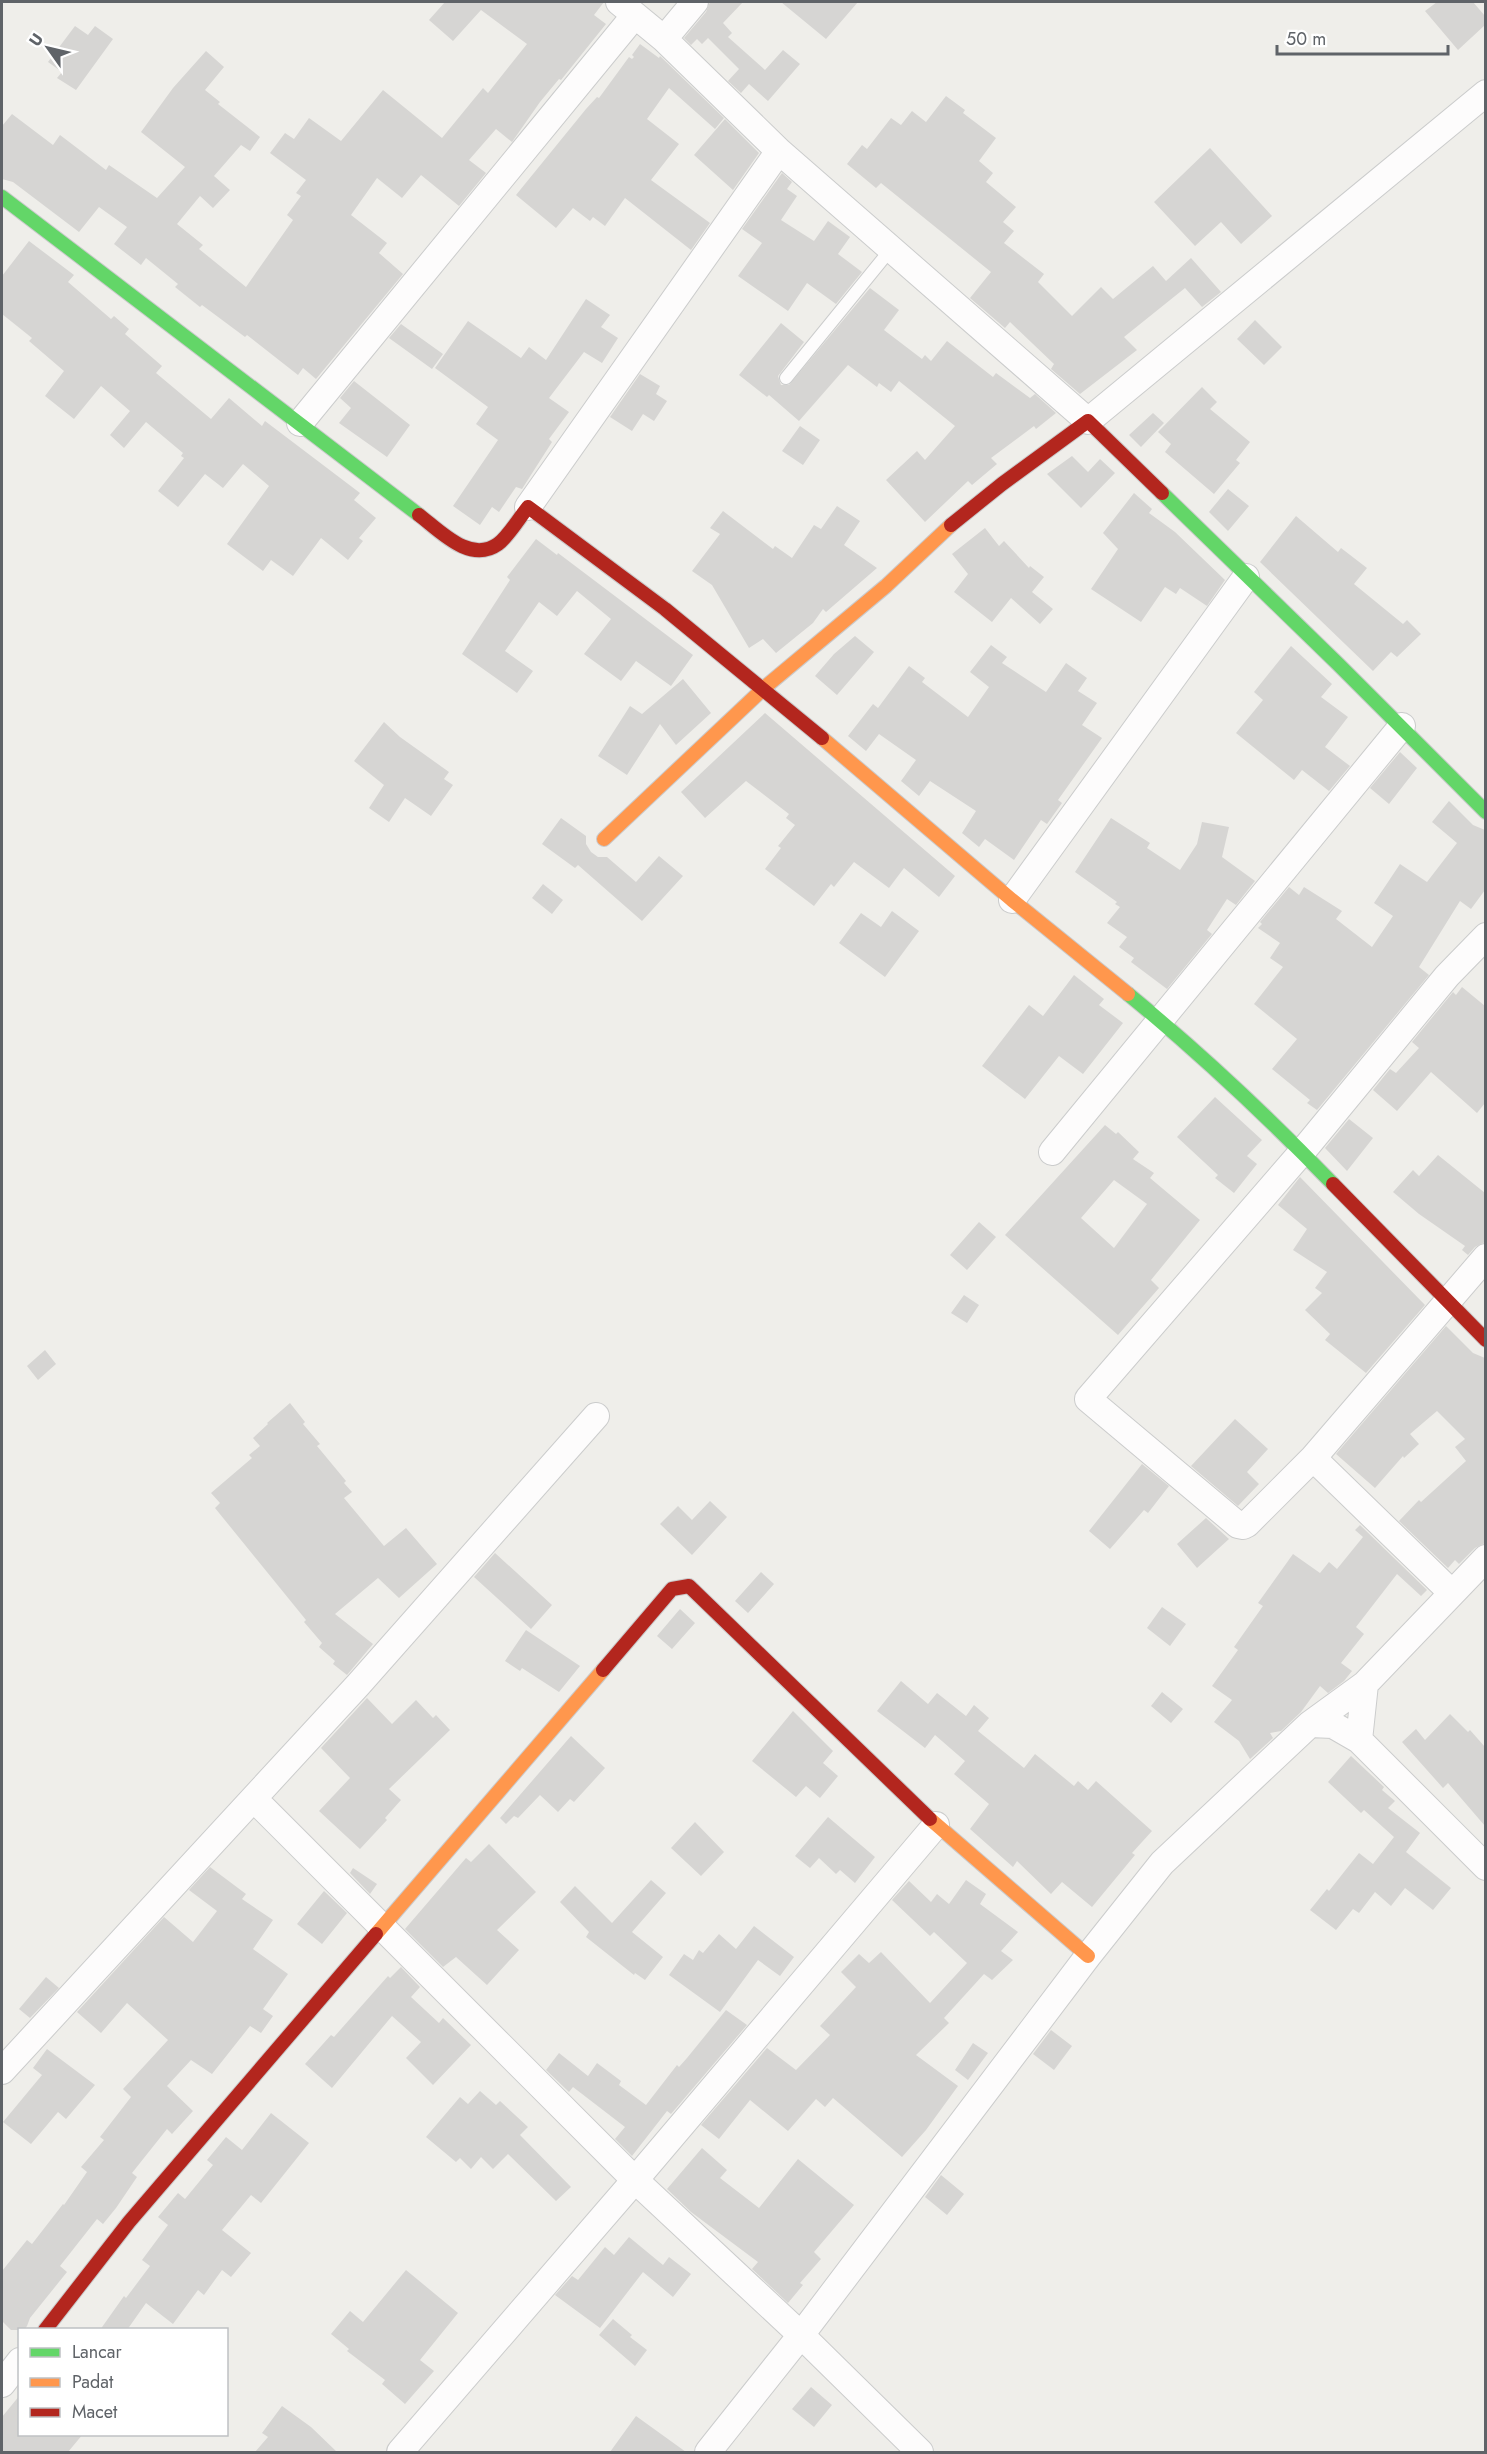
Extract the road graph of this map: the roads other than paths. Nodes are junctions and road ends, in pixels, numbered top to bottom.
1 (695, 2) edge
2 (627, 8) edge
3 (664, 39) junction
4 (1485, 93) edge
5 (779, 151) junction
6 (2, 197) edge
7 (891, 249) junction
8 (786, 378) dead end
9 (1088, 421) junction
10 (300, 423) junction
11 (528, 507) junction
12 (1246, 577) junction
13 (764, 688) junction
14 (1402, 726) junction
15 (1485, 812) edge
16 (604, 839) dead end
17 (1012, 900) junction
18 (1485, 936) edge
19 (1161, 1021) junction
20 (1052, 1152) dead end
21 (1302, 1152) junction
22 (1485, 1257) edge
23 (1448, 1301) junction
24 (1485, 1340) edge
25 (596, 1416) dead end
26 (1313, 1458) junction
27 (1485, 1558) edge
28 (1452, 1593) junction
29 (1365, 1684) junction
30 (1310, 1724) junction
31 (1359, 1740) junction
32 (254, 1799) junction
33 (936, 1825) junction
34 (1485, 1867) edge
35 (382, 1926) junction
36 (1088, 1956) junction
37 (2, 2072) edge
38 (635, 2180) junction
39 (47, 2328) edge
40 (801, 2335) junction
41 (18, 2364) edge
42 (2, 2384) edge
43 (400, 2452) edge
44 (708, 2452) edge
45 (920, 2452) edge

1 - 3 street
2 - 3 street
2 - 10 street
3 - 5 street
4 - 9 street
5 - 7 street
5 - 11 street
6 - 10 street
7 - 8 lane
7 - 9 street
9 - 12 street
9 - 13 street
10 - 11 street
11 - 13 street
12 - 14 street
12 - 17 street
13 - 16 street
13 - 17 street
14 - 15 street
14 - 19 street
17 - 19 street
18 - 21 street
19 - 20 street
19 - 21 street
21 - 23 street
21 - 26 street
22 - 23 street
23 - 24 street
23 - 26 street
25 - 32 street
26 - 28 street
27 - 28 street
28 - 29 street
29 - 30 street
29 - 31 street
30 - 31 street
30 - 36 street
31 - 34 street
32 - 35 street
32 - 37 street
33 - 35 street
33 - 36 street
33 - 38 street
35 - 38 street
35 - 39 street
36 - 40 street
38 - 40 street
38 - 43 street
40 - 44 street
40 - 45 street
41 - 42 street

